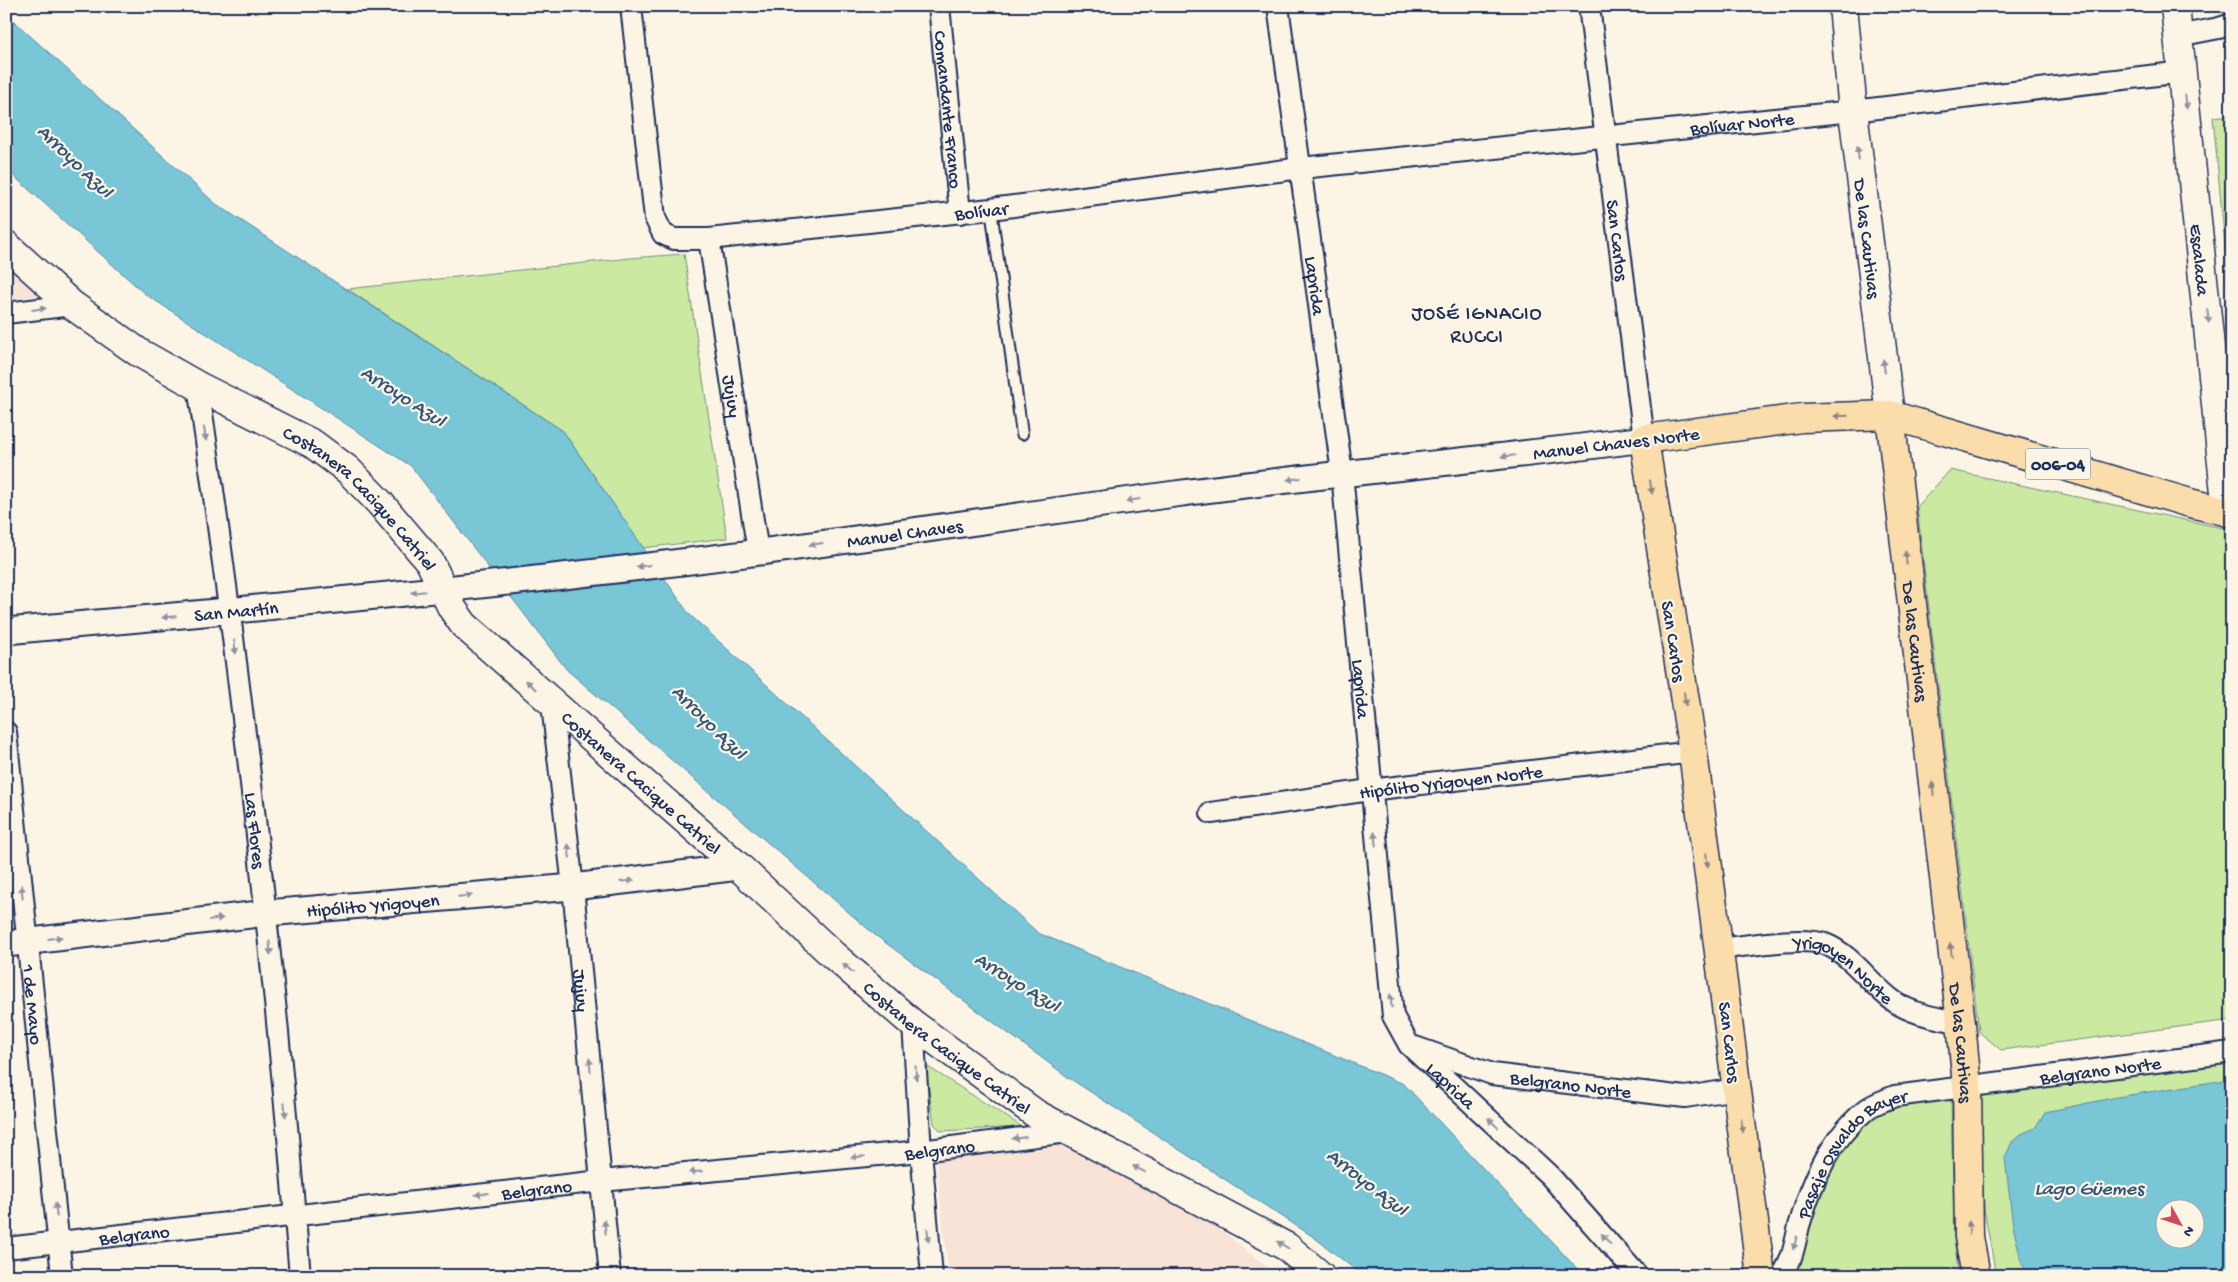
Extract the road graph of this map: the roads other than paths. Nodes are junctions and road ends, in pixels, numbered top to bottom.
1 (631, 6) edge
2 (939, 6) edge
3 (1278, 6) edge
4 (1589, 6) edge
5 (1843, 6) edge
6 (2175, 6) edge
7 (2232, 24) edge
8 (2178, 36) junction
9 (2183, 72) junction
10 (1853, 111) junction
11 (1606, 138) junction
12 (1301, 168) junction
13 (990, 209) junction
14 (960, 212) junction
15 (709, 239) junction
16 (6, 245) edge
17 (72, 306) junction
18 (6, 313) edge
19 (198, 386) junction
20 (1890, 415) junction
21 (1022, 434) dead end
22 (1644, 439) junction
23 (1342, 473) junction
24 (2230, 512) edge
25 (758, 552) junction
26 (455, 588) junction
27 (231, 611) junction
28 (6, 631) edge
29 (552, 704) junction
30 (6, 732) edge
31 (1693, 752) junction
32 (1370, 790) junction
33 (1211, 814) dead end
34 (739, 867) junction
35 (573, 887) junction
36 (267, 913) junction
37 (17, 942) edge
38 (1718, 949) junction
39 (1961, 1023) junction
40 (912, 1024) junction
41 (1409, 1045) junction
42 (2232, 1052) edge
43 (1967, 1086) junction
44 (1737, 1089) junction
45 (1068, 1132) junction
46 (921, 1151) junction
47 (601, 1181) junction
48 (295, 1216) junction
49 (59, 1242) junction
50 (6, 1248) edge
51 (62, 1276) edge
52 (300, 1276) edge
53 (610, 1276) edge
54 (932, 1276) edge
55 (1321, 1276) edge
56 (1638, 1276) edge
57 (1761, 1276) edge
58 (1780, 1276) edge
59 (1976, 1276) edge

1 - 15 street, Bolívar
2 - 14 street, Comandante Franco
3 - 12 street, Laprida
4 - 11 street, San Carlos
5 - 10 main road, De las Cautivas
6 - 8 main road, Escalada
7 - 8 street
8 - 9 main road, Escalada
9 - 10 street, Bolívar Norte
9 -> 24 main road, Escalada
10 - 11 street, Bolívar Norte
20 -> 10 main road, De las Cautivas
11 - 12 street, Bolívar Norte
11 - 22 street, San Carlos
12 - 13 street, Bolívar
12 - 23 street, Laprida
13 - 14 street, Bolívar
13 - 21 lane
14 - 15 street, Bolívar
15 - 25 street, Jujuy
16 - 17 main road, Costanera Cacique Catriel
18 -> 17 street
17 - 19 main road, Costanera Cacique Catriel
19 - 26 main road, Costanera Cacique Catriel
19 -> 27 street, Las Flores
20 -> 22 main road, Manuel Chaves Norte
20 - 24 main road, 006-04
39 -> 20 main road, De las Cautivas
22 -> 23 street, Manuel Chaves Norte
22 -> 31 main road, San Carlos
23 -> 25 street, Manuel Chaves
23 - 32 street, Laprida
25 -> 26 street, Manuel Chaves
26 -> 27 street, San Martín
29 -> 26 main road, Costanera Cacique Catriel
27 -> 28 street, San Martín
27 -> 36 street, Las Flores
29 - 34 main road, Costanera Cacique Catriel
35 -> 29 street, Jujuy
37 -> 30 street, 1 de Mayo
31 - 32 street, Hipólito Yrigoyen Norte
31 -> 38 main road, San Carlos
32 - 33 street, Hipólito Yrigoyen Norte
41 -> 32 street, Laprida
35 -> 34 street, Hipólito Yrigoyen
40 -> 34 main road, Costanera Cacique Catriel
36 -> 35 street, Hipólito Yrigoyen
47 -> 35 street, Jujuy
37 -> 36 street, Hipólito Yrigoyen
36 -> 48 street, Las Flores
49 -> 37 street, 1 de Mayo
38 - 39 street, Yrigoyen Norte
38 - 44 main road, San Carlos
39 - 43 main road, De las Cautivas
40 - 45 main road, Costanera Cacique Catriel
40 -> 46 street
41 - 44 street, Belgrano Norte
56 -> 41 street, Laprida
42 - 43 street, Belgrano Norte
43 -> 58 street, Pasaje Osvaldo Bayer
59 -> 43 main road, De las Cautivas
44 -> 57 main road, San Carlos
45 -> 46 street, Belgrano
55 -> 45 main road, Costanera Cacique Catriel
46 -> 47 street, Belgrano
46 -> 54 street
47 -> 48 street, Belgrano
53 -> 47 street, Jujuy
48 - 49 street, Belgrano
48 - 52 street, Las Flores
49 - 50 street, Belgrano
49 - 51 street, 1 de Mayo

